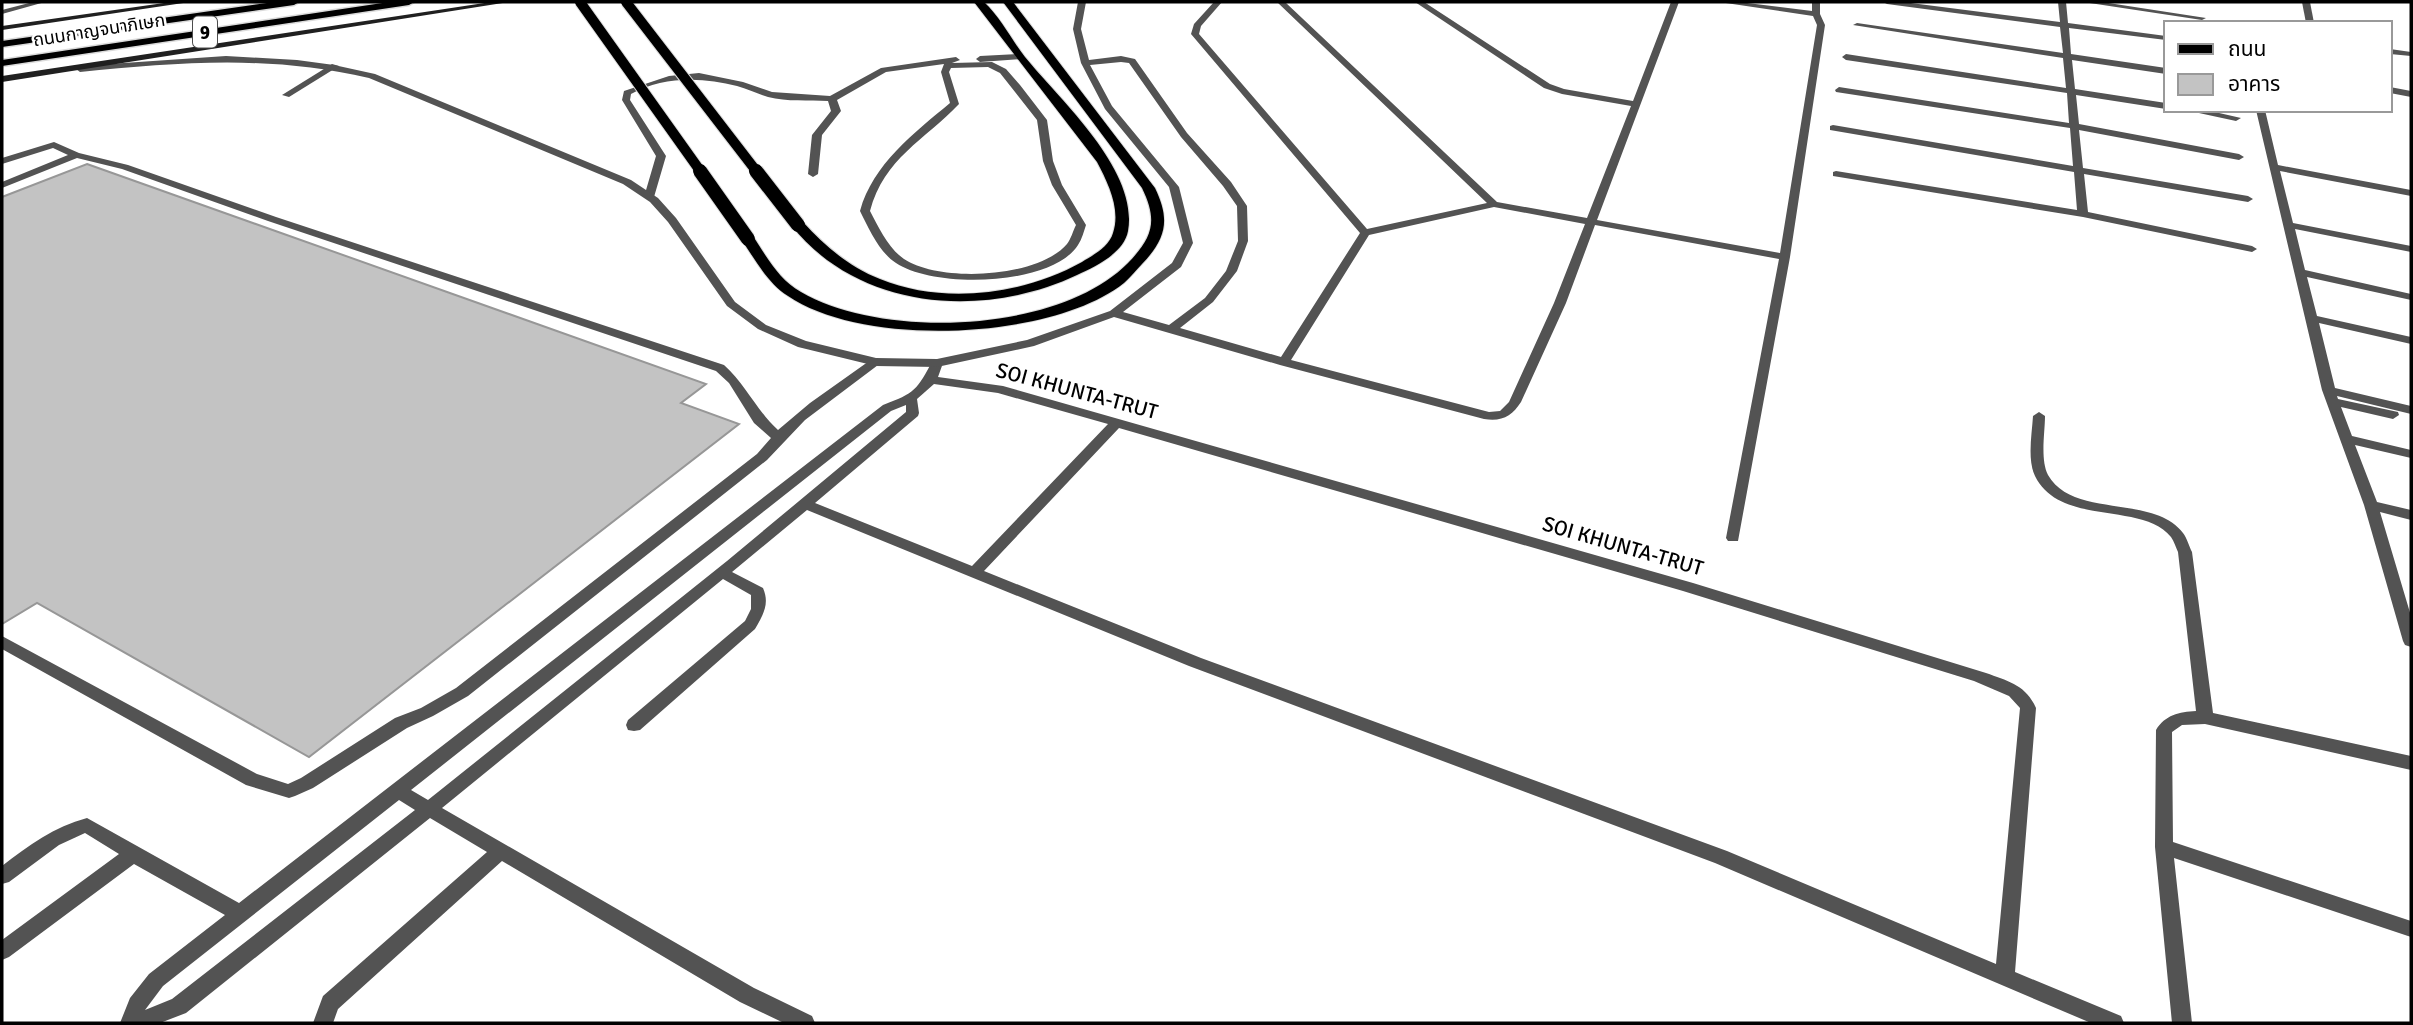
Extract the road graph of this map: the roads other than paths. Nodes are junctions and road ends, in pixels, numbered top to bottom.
1 (41, 2) edge
2 (186, 2) edge
3 (294, 2) edge
4 (409, 2) edge
5 (505, 2) edge
6 (580, 2) edge
7 (626, 2) edge
8 (979, 2) edge
9 (1007, 2) edge
10 (1082, 2) edge
11 (1218, 2) edge
12 (1281, 2) edge
13 (1419, 2) edge
14 (1675, 2) edge
15 (1723, 2) edge
16 (1816, 2) edge
17 (1887, 2) edge
18 (2062, 2) edge
19 (2087, 2) edge
20 (2306, 2) edge
21 (2119, 4) edge
22 (2, 12) edge
23 (1816, 14) junction
24 (2202, 18) dead end
25 (2310, 21) edge
26 (1857, 25) dead end
27 (2064, 25) junction
28 (2, 28) edge
29 (2164, 38) edge
30 (2, 44) edge
31 (2392, 51) edge
32 (2411, 54) edge
33 (2067, 56) junction
34 (1019, 57) junction
35 (1846, 57) dead end
36 (2, 63) edge
37 (948, 63) junction
38 (1084, 63) junction
39 (335, 66) junction
40 (66, 70) junction
41 (2164, 71) edge
42 (2, 79) edge
43 (1839, 90) dead end
44 (2071, 90) junction
45 (2392, 90) edge
46 (2411, 94) edge
47 (286, 95) dead end
48 (832, 99) junction
49 (1636, 104) junction
50 (2164, 106) edge
51 (2201, 112) edge
52 (2260, 112) edge
53 (2236, 118) dead end
54 (2074, 126) junction
55 (1833, 128) dead end
56 (76, 155) junction
57 (2239, 157) dead end
58 (2, 161) edge
59 (2273, 167) junction
60 (2078, 168) junction
61 (1836, 173) dead end
62 (813, 174) dead end
63 (2, 185) edge
64 (2411, 193) edge
65 (649, 197) junction
66 (2248, 199) dead end
67 (1494, 204) junction
68 (2083, 214) junction
69 (1588, 223) junction
70 (2289, 229) junction
71 (1365, 233) junction
72 (2252, 249) dead end
73 (2411, 249) edge
74 (1785, 257) junction
75 (2411, 259) edge
76 (2299, 272) junction
77 (2411, 297) edge
78 (1114, 313) junction
79 (2310, 318) junction
80 (1173, 328) junction
81 (2411, 340) edge
82 (876, 362) junction
83 (1284, 362) junction
84 (937, 363) junction
85 (932, 380) junction
86 (2330, 396) junction
87 (911, 399) junction
88 (2411, 410) edge
89 (2039, 416) dead end
90 (2411, 420) edge
91 (1116, 423) junction
92 (777, 436) junction
93 (2347, 439) junction
94 (2411, 454) edge
95 (806, 503) junction
96 (2371, 505) junction
97 (2411, 515) edge
98 (1733, 538) dead end
99 (723, 573) junction
100 (973, 573) junction
101 (2411, 635) edge
102 (2, 642) edge
103 (2205, 718) junction
104 (634, 726) dead end
105 (2411, 763) edge
106 (398, 790) junction
107 (430, 809) junction
108 (2164, 847) junction
109 (501, 851) junction
110 (133, 854) junction
111 (2, 876) edge
112 (241, 914) junction
113 (2411, 929) edge
114 (2, 951) edge
115 (2005, 977) junction
116 (130, 1023) edge
117 (137, 1023) edge
118 (323, 1023) edge
119 (805, 1023) edge
120 (2114, 1023) edge
121 (2182, 1023) edge

1 - 22 street
2 - 28 main road
3 - 30 highway, ถนนกาญจนาภิเษก / 9
4 - 36 highway, ถนนกาญจนาภิเษก / 9
5 - 40 main road
6 - 9 main road, bridge
7 - 34 main road, bridge
8 - 34 main road
10 - 38 street
11 - 71 street
12 - 67 street
13 - 49 street
14 - 49 street
15 - 23 street
16 - 23 street
17 - 27 street
18 - 27 street
19 - 21 street
20 - 25 street
21 - 24 street
23 - 74 street
26 - 33 street
27 - 29 street
27 - 33 street
31 - 32 street
33 - 41 street
33 - 44 street
34 - 37 street
35 - 44 street
37 - 37 street
37 - 48 street
38 - 78 street
38 - 80 street
39 - 40 street
39 - 47 street
39 - 65 street
40 - 42 main road
43 - 54 street
44 - 50 street
44 - 54 street
45 - 46 street
48 - 62 street
48 - 65 street
49 - 69 street
51 - 53 street
52 - 59 street
54 - 57 street
54 - 60 street
55 - 60 street
56 - 58 street
56 - 63 street
56 - 92 street
59 - 64 street
59 - 70 street
60 - 66 street
60 - 68 street
61 - 68 street
65 - 82 street
67 - 69 street
67 - 71 street
68 - 72 street
69 - 74 street
69 - 83 street
70 - 73 street
70 - 75 street
70 - 76 street
71 - 83 street
74 - 98 street
76 - 77 street
76 - 79 street
78 - 80 street
78 - 84 street
79 - 81 street
79 - 86 street
80 - 83 street
82 - 84 street
82 - 92 street
84 - 85 street
85 - 87 street
85 - 91 street, SOI KHUNTA-TRUT
86 - 88 street
86 - 90 street
86 - 93 street
87 - 95 street
87 - 106 street
89 - 103 street
91 - 100 street
91 - 115 street, SOI KHUNTA-TRUT
92 - 102 street
93 - 94 street
93 - 96 street
95 - 99 street
95 - 100 street
96 - 97 street
96 - 101 street
99 - 104 street
99 - 107 street
100 - 115 street
103 - 105 street
103 - 108 street
106 - 107 street
106 - 112 street
107 - 109 street
107 - 117 street
108 - 113 street
108 - 121 street
109 - 118 street
109 - 119 street
110 - 111 street
110 - 112 street
110 - 114 street
112 - 116 street
115 - 120 street

